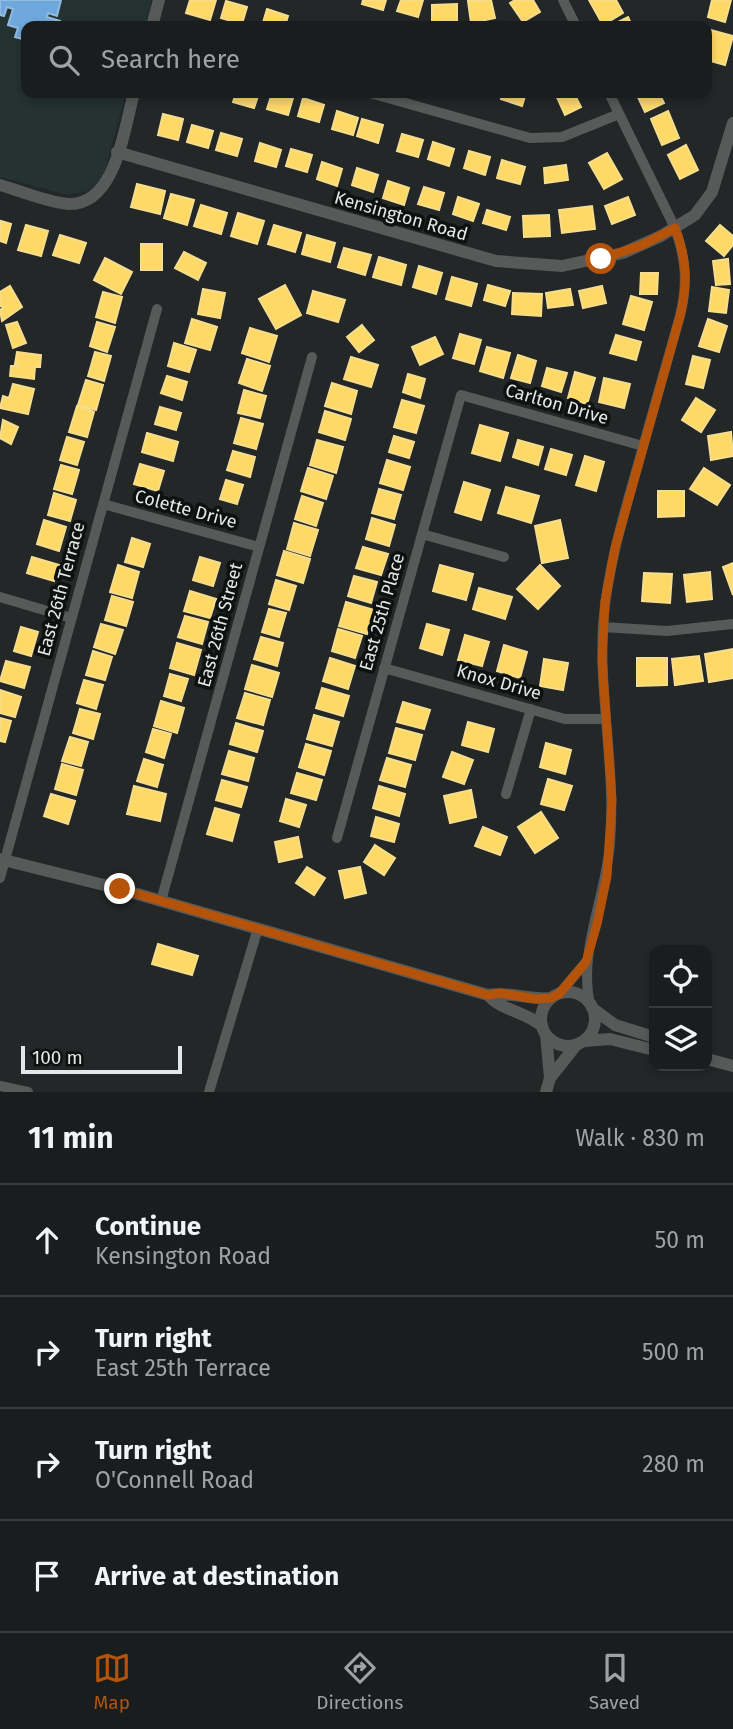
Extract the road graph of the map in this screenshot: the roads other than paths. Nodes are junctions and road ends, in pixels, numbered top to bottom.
1 (159, 0) edge
2 (563, 0) edge
3 (153, 21) edge
4 (574, 21) edge
5 (133, 98) edge
6 (388, 98) edge
7 (611, 98) edge
8 (619, 114) junction
9 (733, 123) edge
10 (117, 152) junction
11 (0, 185) edge
12 (675, 228) junction
13 (157, 309) dead end
14 (312, 358) dead end
15 (461, 395) joint
16 (643, 446) junction
17 (103, 504) junction
18 (422, 534) junction
19 (259, 547) junction
20 (504, 557) dead end
21 (0, 597) edge
22 (71, 618) junction
23 (733, 624) edge
24 (603, 626) junction
25 (384, 668) junction
26 (531, 709) junction
27 (606, 719) junction
28 (506, 794) dead end
29 (337, 838) dead end
30 (2, 860) edge
31 (0, 878) edge
32 (161, 901) junction
33 (258, 929) junction
34 (586, 962) junction
35 (488, 995) junction
36 (555, 996) junction
37 (591, 1006) junction
38 (544, 1031) junction
39 (649, 1035) edge
40 (579, 1044) junction
41 (649, 1049) edge
42 (712, 1060) edge
43 (733, 1066) edge
44 (550, 1078) junction
45 (0, 1086) edge
46 (28, 1092) edge
47 (209, 1092) edge
48 (546, 1092) edge

1 - 3 street
2 - 4 street
5 - 10 street
6 - 8 street
7 - 8 street
8 - 12 street
9 - 12 street, Kensington Road
10 - 11 street
10 - 12 street, Kensington Road
12 - 16 street
13 - 17 street, East 26th Terrace
14 - 19 street, East 26th Street
15 - 16 street, Carlton Drive
15 - 18 street, East 25th Place
16 - 24 street
17 - 19 street, Colette Drive
17 - 22 street, East 26th Terrace
18 - 20 street
18 - 25 street, East 25th Place
19 - 32 street, East 26th Street
21 - 22 street
22 - 30 street, East 26th Terrace
23 - 24 street
24 - 27 street
25 - 26 street, Knox Drive
25 - 29 street, East 25th Place
26 - 27 street, Knox Drive
26 - 28 street
27 - 34 street
30 - 31 street, East 26th Terrace
30 - 32 street
32 - 33 street
33 - 35 street
33 - 47 street
34 - 36 street
34 - 37 street
35 - 36 street
35 - 38 street
36 - 37 street
36 - 38 street
37 - 39 street
37 - 40 street
38 - 40 street
38 - 44 street
40 - 41 street
40 - 44 street
42 - 43 street
44 - 48 street
45 - 46 street

